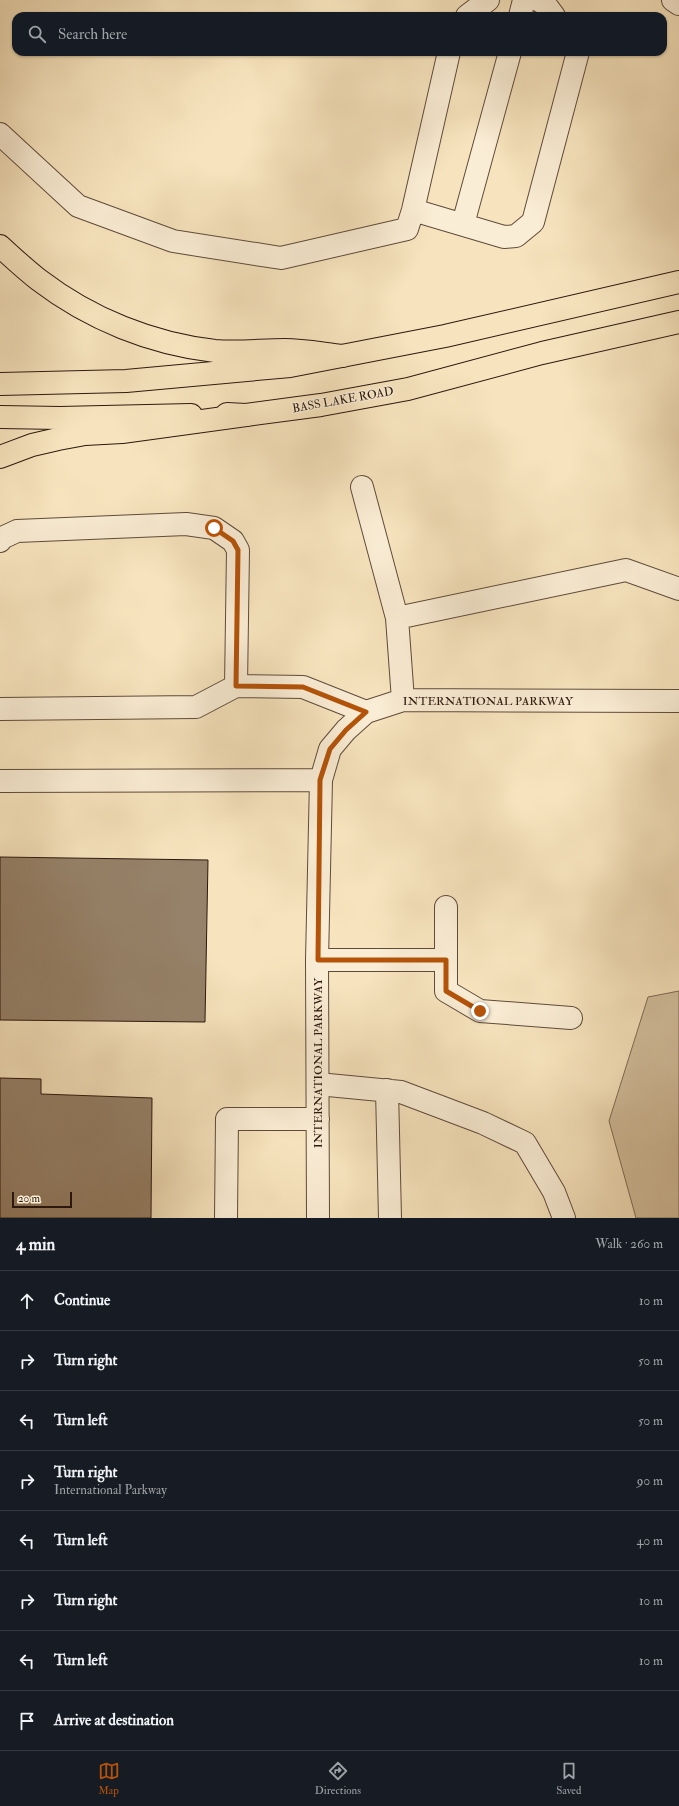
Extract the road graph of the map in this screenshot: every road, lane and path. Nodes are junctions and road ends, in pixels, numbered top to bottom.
1 (488, 0) edge
2 (524, 0) edge
3 (538, 0) edge
4 (673, 0) edge
5 (679, 4) edge
6 (473, 12) edge
7 (521, 12) edge
8 (551, 12) edge
9 (448, 56) edge
10 (509, 56) edge
11 (577, 56) edge
12 (0, 134) edge
13 (413, 210) junction
14 (463, 224) junction
15 (0, 246) edge
16 (679, 282) edge
17 (679, 322) edge
18 (343, 356) junction
19 (0, 384) edge
20 (246, 415) junction
21 (0, 417) edge
22 (0, 457) edge
23 (362, 487) dead end
24 (0, 541) edge
25 (679, 589) edge
26 (397, 618) junction
27 (236, 686) junction
28 (403, 700) junction
29 (679, 701) edge
30 (0, 709) edge
31 (366, 712) junction
32 (320, 780) junction
33 (0, 781) edge
34 (446, 907) dead end
35 (318, 960) junction
36 (446, 960) junction
37 (571, 1018) dead end
38 (318, 1084) junction
39 (387, 1090) junction
40 (318, 1119) junction
41 (226, 1218) edge
42 (318, 1218) edge
43 (390, 1218) edge
44 (564, 1218) edge

1 - 6 street
2 - 7 street
3 - 8 street
4 - 5 street
9 - 13 street
10 - 14 street
11 - 14 street
12 - 13 street
13 - 14 street
15 - 18 main road
16 - 18 main road
17 - 20 main road, BASS LAKE ROAD
18 - 19 main road
20 - 21 main road, BASS LAKE ROAD
20 - 22 main road
23 - 26 street
24 - 27 street
25 - 26 street
26 - 28 street
27 - 30 street
27 - 31 street
28 - 29 street, INTERNATIONAL PARKWAY
28 - 31 street, INTERNATIONAL PARKWAY
31 - 32 street, INTERNATIONAL PARKWAY
32 - 33 street
32 - 35 street, INTERNATIONAL PARKWAY
34 - 36 street
35 - 36 street
35 - 38 street, INTERNATIONAL PARKWAY
36 - 37 street
38 - 39 street
38 - 40 street, INTERNATIONAL PARKWAY
39 - 43 street
39 - 44 street
40 - 41 street
40 - 42 street, INTERNATIONAL PARKWAY

